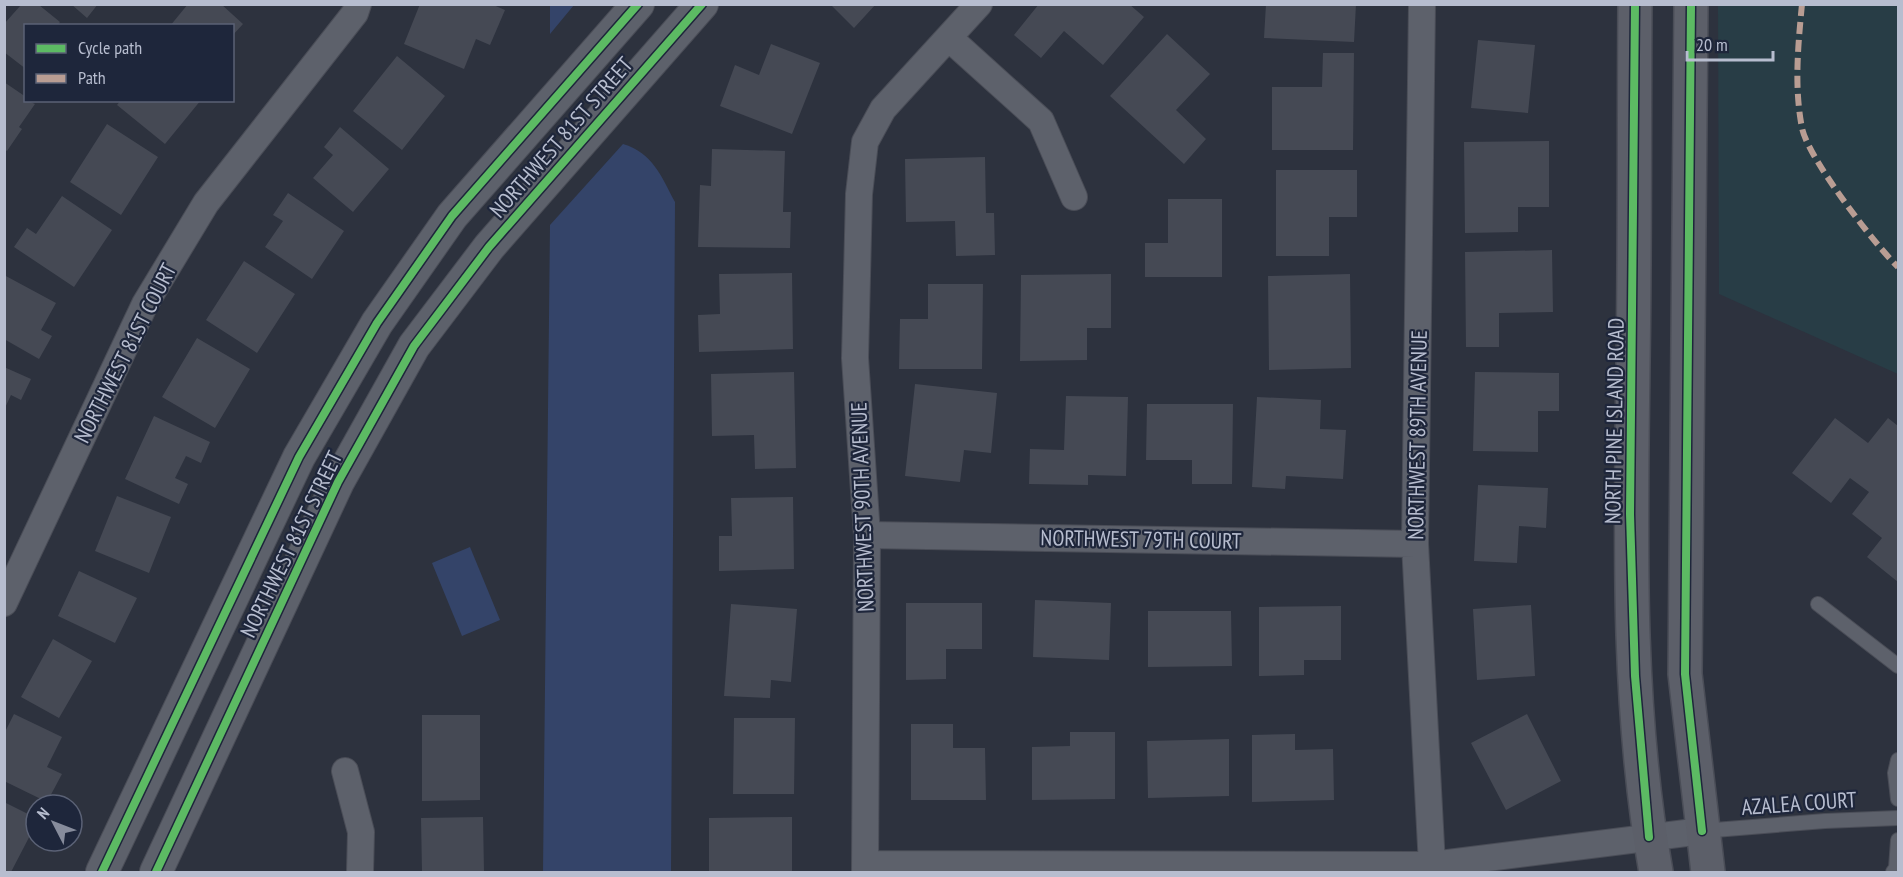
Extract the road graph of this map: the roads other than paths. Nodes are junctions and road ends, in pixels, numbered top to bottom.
1 (358, 4) edge
2 (638, 4) edge
3 (702, 4) edge
4 (979, 4) edge
5 (1422, 4) edge
6 (1635, 4) edge
7 (1691, 4) edge
8 (949, 38) junction
9 (1074, 197) dead end
10 (867, 535) junction
11 (1415, 544) junction
12 (4, 603) edge
13 (1818, 604) dead end
14 (1899, 666) edge
15 (1899, 760) edge
16 (345, 771) dead end
17 (1899, 799) edge
18 (1899, 818) edge
19 (1702, 831) junction
20 (1649, 837) junction
21 (1899, 840) edge
22 (1432, 865) junction
23 (865, 868) edge
24 (102, 873) edge
25 (156, 873) edge
26 (360, 873) edge
27 (1656, 873) edge
28 (1708, 873) edge
29 (1893, 873) edge

1 - 12 street, NORTHWEST 81ST COURT
2 - 24 street, NORTHWEST 81ST STREET
3 - 25 street, NORTHWEST 81ST STREET
4 - 8 street
5 - 11 street, NORTHWEST 89TH AVENUE
6 - 20 main road, NORTH PINE ISLAND ROAD
7 - 19 main road
8 - 9 street
8 - 10 street, NORTHWEST 90TH AVENUE
10 - 11 street, NORTHWEST 79TH COURT
10 - 23 street, NORTHWEST 90TH AVENUE
11 - 22 street, NORTHWEST 89TH AVENUE
13 - 14 lane
15 - 17 lane
16 - 26 street
18 - 19 lane, AZALEA COURT
19 - 20 street
19 - 28 main road
20 - 22 street
20 - 27 main road, NORTH PINE ISLAND ROAD
21 - 29 lane
22 - 23 street

